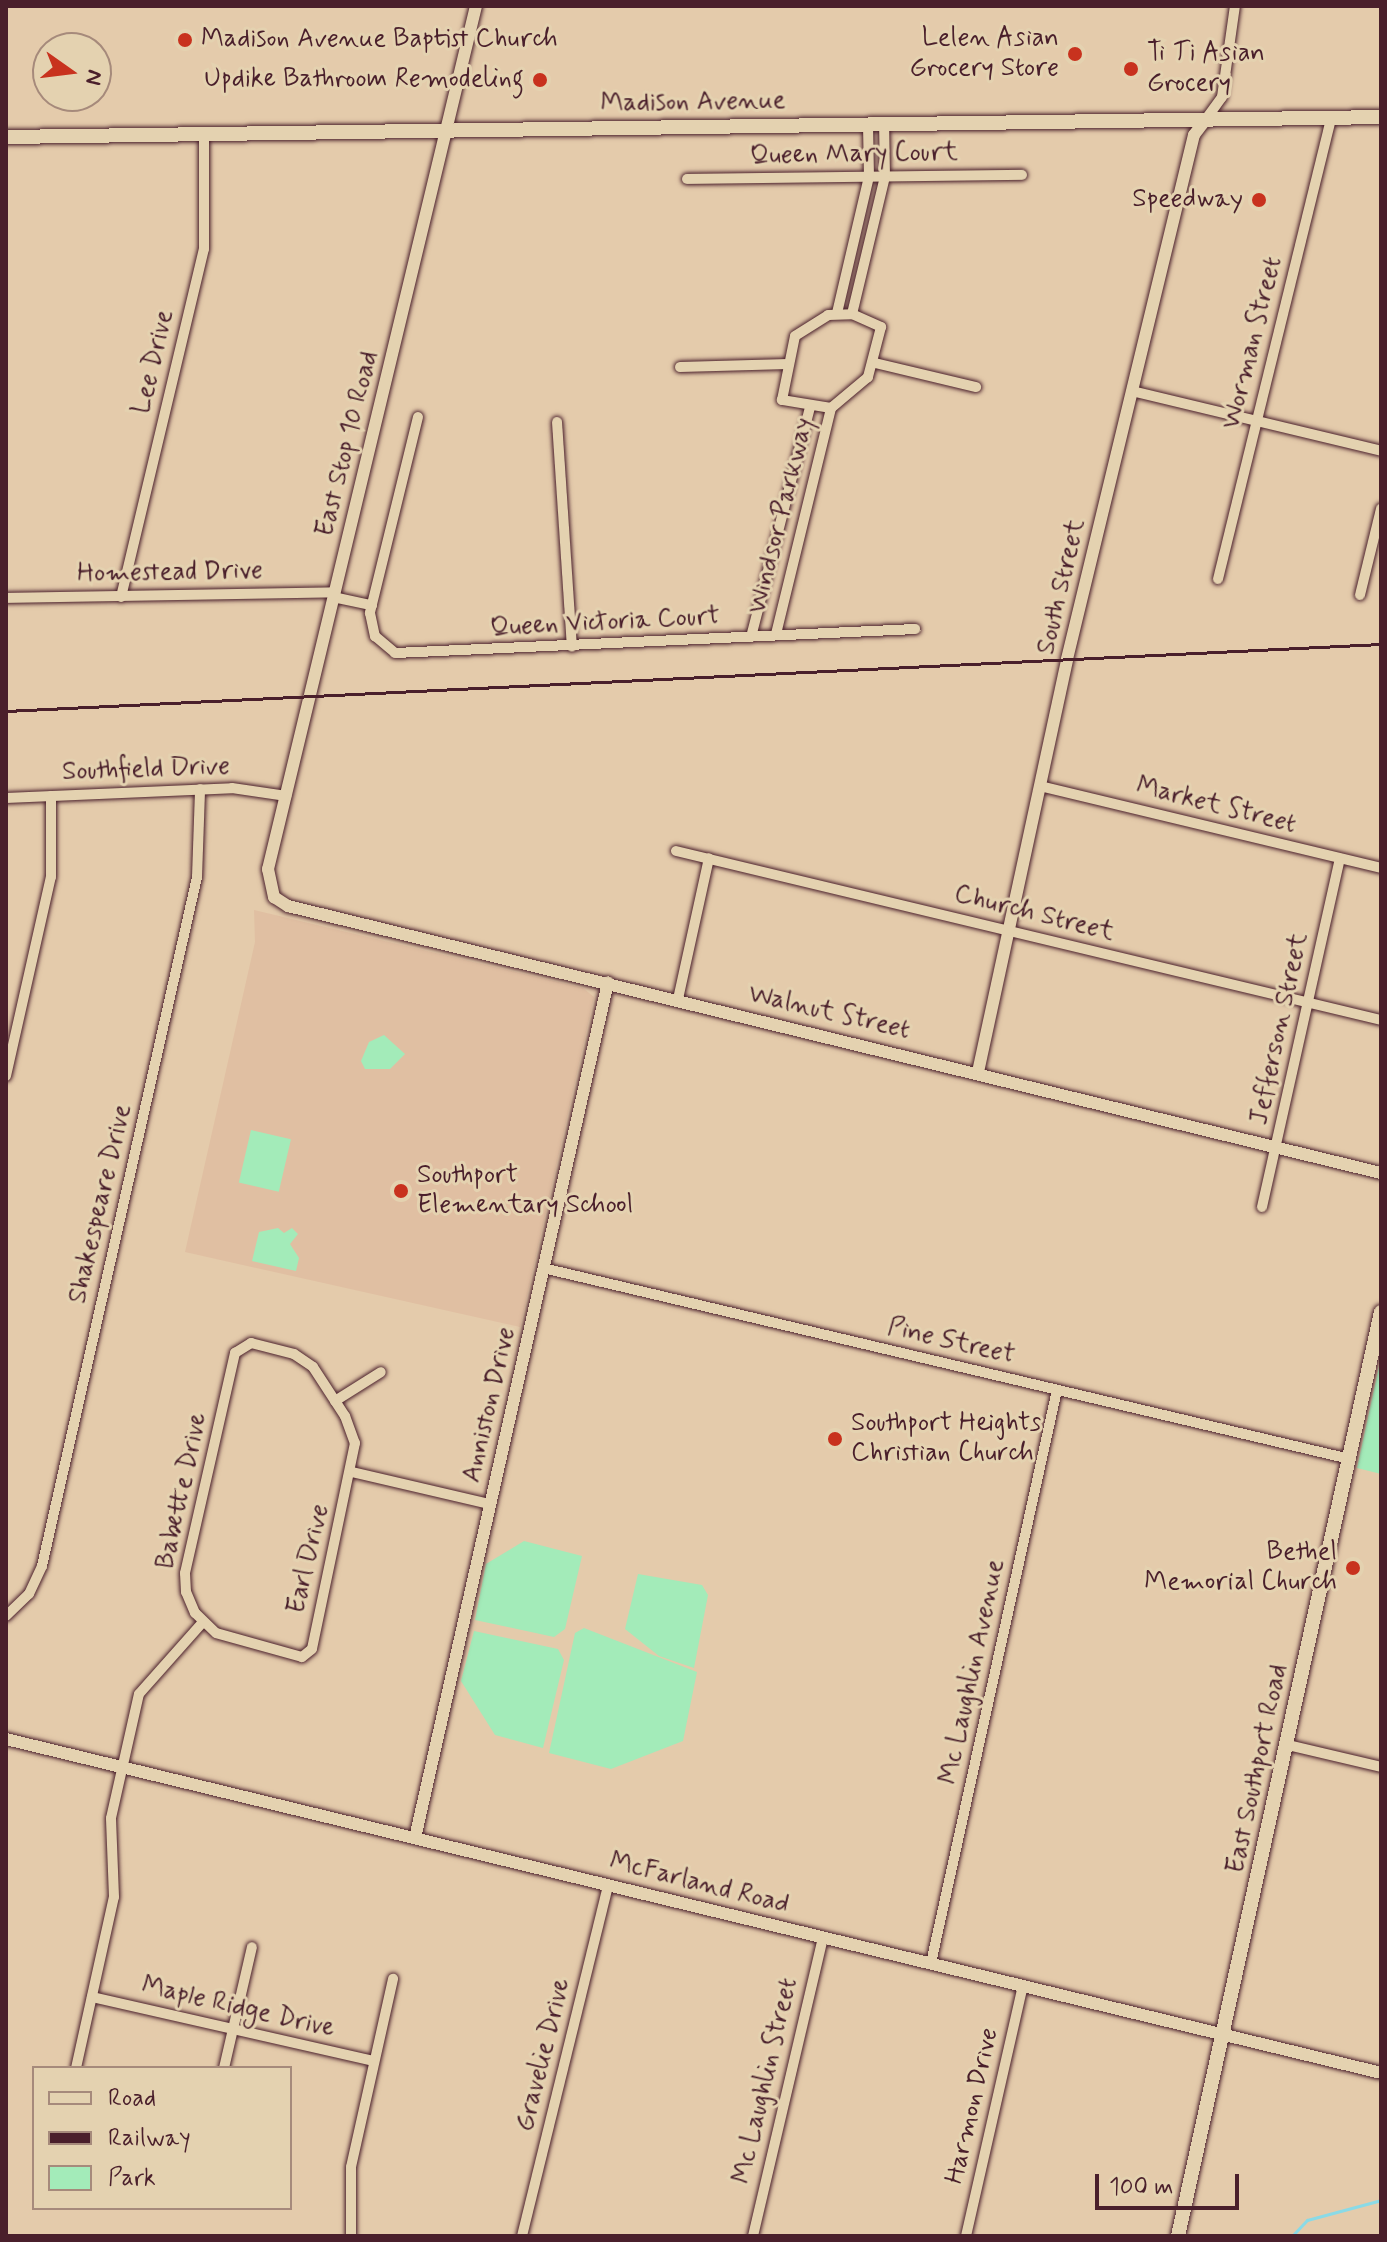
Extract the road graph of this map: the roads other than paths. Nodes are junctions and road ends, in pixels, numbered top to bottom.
1 (476, 6) edge
2 (1235, 6) edge
3 (1381, 117) edge
4 (1331, 118) junction
5 (1206, 119) junction
6 (884, 122) junction
7 (868, 123) junction
8 (445, 132) junction
9 (204, 135) junction
10 (6, 137) edge
11 (1022, 175) dead end
12 (869, 177) junction
13 (885, 177) junction
14 (687, 179) dead end
15 (837, 313) junction
16 (852, 314) junction
17 (875, 363) junction
18 (788, 364) junction
19 (680, 367) dead end
20 (976, 387) dead end
21 (1132, 391) junction
22 (810, 408) junction
23 (831, 408) junction
24 (418, 417) dead end
25 (1257, 421) junction
26 (557, 422) dead end
27 (1381, 451) edge
28 (1381, 509) edge
29 (1218, 579) dead end
30 (334, 595) junction
31 (1360, 595) dead end
32 (121, 597) junction
33 (6, 598) edge
34 (372, 605) junction
35 (915, 629) dead end
36 (776, 634) junction
37 (751, 637) junction
38 (572, 647) junction
39 (1040, 786) junction
40 (200, 789) junction
41 (51, 796) junction
42 (286, 796) junction
43 (6, 798) edge
44 (676, 851) dead end
45 (709, 858) junction
46 (1340, 859) junction
47 (1381, 868) edge
48 (270, 892) joint
49 (1009, 931) junction
50 (608, 982) junction
51 (678, 999) junction
52 (1308, 1003) junction
53 (1381, 1020) edge
54 (978, 1072) junction
55 (6, 1076) edge
56 (1277, 1148) junction
57 (1381, 1173) edge
58 (1262, 1207) dead end
59 (543, 1268) junction
60 (1381, 1312) edge
61 (241, 1346) joint
62 (381, 1372) dead end
63 (1057, 1390) junction
64 (335, 1401) junction
65 (1350, 1459) junction
66 (352, 1472) junction
67 (490, 1504) junction
68 (6, 1616) edge
69 (203, 1622) junction
70 (6, 1739) edge
71 (1288, 1745) junction
72 (123, 1767) junction
73 (1381, 1767) edge
74 (415, 1838) junction
75 (608, 1885) junction
76 (823, 1937) junction
77 (252, 1947) dead end
78 (931, 1963) junction
79 (393, 1979) dead end
80 (1023, 1985) junction
81 (92, 1997) junction
82 (233, 2029) junction
83 (1225, 2034) junction
84 (374, 2061) junction
85 (76, 2066) edge
86 (224, 2066) edge
87 (1381, 2073) edge
88 (351, 2236) edge
89 (522, 2236) edge
90 (753, 2236) edge
91 (966, 2236) edge
92 (1178, 2236) edge

1 - 8 street, East Stop 10 Road
2 - 5 street
3 - 4 main road, Madison Avenue
4 - 5 main road, Madison Avenue
4 - 25 street, Worman Street
5 - 6 main road, Madison Avenue
5 - 21 street, South Street
6 - 7 main road, Madison Avenue
6 - 13 street
7 - 8 main road, Madison Avenue
7 - 12 street
8 - 9 main road, Madison Avenue
8 - 30 street, East Stop 10 Road
9 - 10 main road, Madison Avenue
9 - 32 street, Lee Drive
11 - 13 street, Queen Mary Court
12 - 13 street, Queen Mary Court
12 - 14 street, Queen Mary Court
12 - 15 street
13 - 16 street
15 - 16 street
15 - 18 street, Windsor Parkway
16 - 17 street
17 - 20 street
17 - 23 street, Windsor Parkway
18 - 19 street
18 - 22 street, Windsor Parkway
21 - 25 street
21 - 39 street, South Street
22 - 23 street, Windsor Parkway
22 - 37 street, Windsor Parkway
23 - 36 street, Windsor Parkway
24 - 34 street
25 - 27 street
25 - 29 street, Worman Street
26 - 38 street
28 - 31 street
30 - 32 street, Homestead Drive
30 - 34 street
30 - 42 street, East Stop 10 Road
32 - 33 street, Homestead Drive
34 - 38 street, Queen Victoria Court
35 - 36 street, Queen Victoria Court
36 - 37 street, Queen Victoria Court
37 - 38 street, Queen Victoria Court
39 - 46 street, Market Street
39 - 49 street, South Street
40 - 41 street, Southfield Drive
40 - 42 street, Southfield Drive
40 - 68 street, Shakespeare Drive
41 - 43 street, Southfield Drive
41 - 55 street
42 - 48 street, East Stop 10 Road
44 - 45 street, Church Street
45 - 49 street, Church Street
45 - 51 street
46 - 47 street, Market Street
46 - 52 street, Jefferson Street
48 - 50 street, Walnut Street
49 - 52 street, Church Street
49 - 54 street, South Street
50 - 51 street, Walnut Street
50 - 59 street, Anniston Drive
51 - 54 street, Walnut Street
52 - 53 street, Church Street
52 - 56 street, Jefferson Street
54 - 56 street, Walnut Street
56 - 57 street, Walnut Street
56 - 58 street, Jefferson Street
59 - 63 street, Pine Street
59 - 67 street, Anniston Drive
60 - 65 main road, East Southport Road
61 - 64 street, Earl Drive
61 - 69 street, Babette Drive
62 - 64 street
63 - 65 street, Pine Street
63 - 78 street, Mc Laughlin Avenue
64 - 66 street, Earl Drive
65 - 71 main road, East Southport Road
66 - 67 street
66 - 69 street, Earl Drive
67 - 74 street, Anniston Drive
69 - 72 street
70 - 72 street, McFarland Road
71 - 73 street
71 - 83 main road, East Southport Road
72 - 74 street, McFarland Road
72 - 81 street
74 - 75 street, McFarland Road
75 - 76 street, McFarland Road
75 - 89 street, Gravelie Drive
76 - 78 street, McFarland Road
76 - 90 street, Mc Laughlin Street
77 - 82 street
78 - 80 street, McFarland Road
79 - 84 street
80 - 83 street, McFarland Road
80 - 91 street, Harmon Drive
81 - 82 street, Maple Ridge Drive
81 - 85 street
82 - 84 street, Maple Ridge Drive
82 - 86 street
83 - 87 street, McFarland Road
83 - 92 main road, East Southport Road
84 - 88 street

